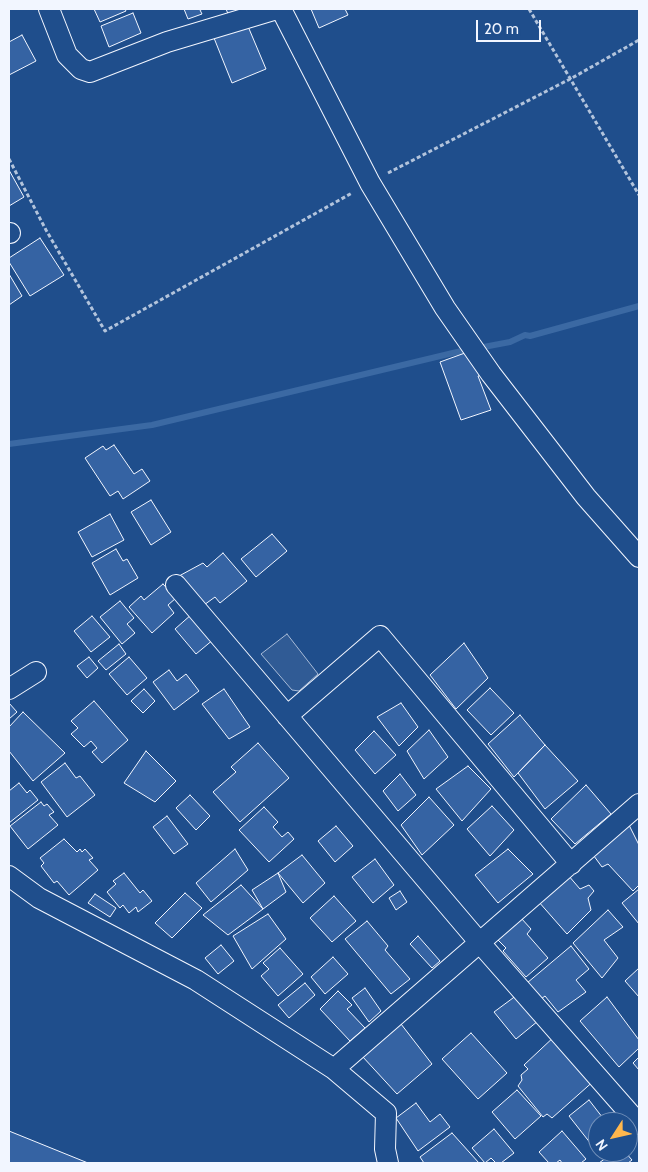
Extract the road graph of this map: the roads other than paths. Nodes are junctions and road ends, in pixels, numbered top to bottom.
1 (49, 9) edge
2 (277, 9) edge
3 (281, 9) edge
4 (639, 557) edge
5 (176, 584) dead end
6 (36, 672) dead end
7 (9, 689) edge
8 (287, 716) junction
9 (639, 804) edge
10 (570, 864) junction
11 (9, 876) edge
12 (480, 943) junction
13 (334, 1069) junction
14 (639, 1124) edge
15 (388, 1163) edge

1 - 2 street
3 - 4 street
5 - 8 street
6 - 7 street
8 - 10 street
8 - 12 street
9 - 10 street
10 - 12 street
11 - 13 street
12 - 13 street
12 - 14 street
13 - 15 street

